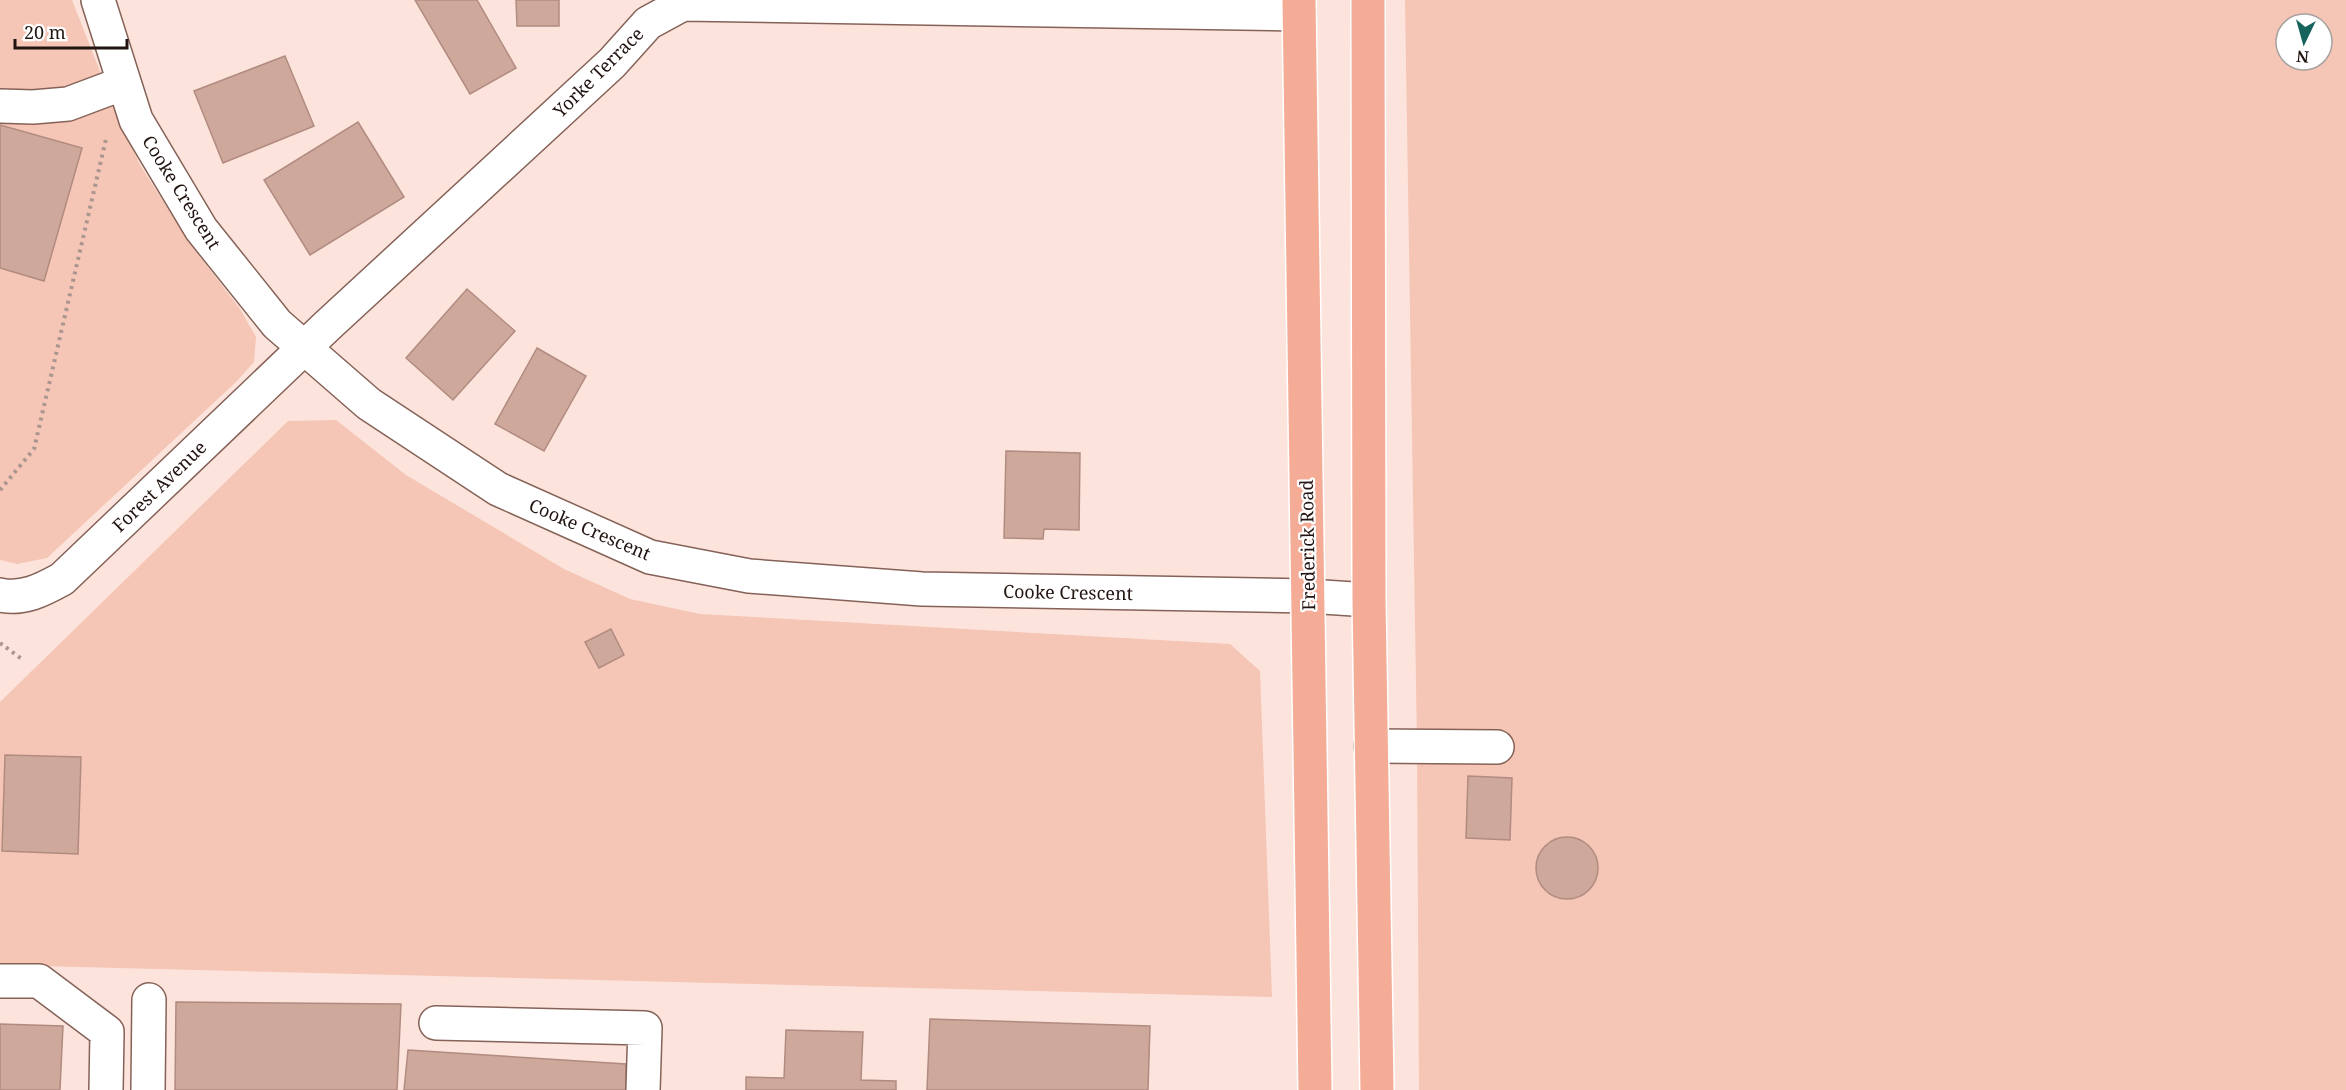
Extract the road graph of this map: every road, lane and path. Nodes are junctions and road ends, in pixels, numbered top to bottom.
1 (98, 0) edge
2 (1368, 0) edge
3 (1299, 7) edge
4 (643, 11) edge
5 (124, 83) junction
6 (0, 105) edge
7 (108, 127) dead end
8 (304, 348) junction
9 (0, 490) edge
10 (0, 595) edge
11 (1308, 596) junction
12 (1369, 600) junction
13 (0, 643) edge
14 (23, 660) dead end
15 (1371, 746) junction
16 (1497, 747) dead end
17 (0, 981) edge
18 (149, 1000) dead end
19 (436, 1023) dead end
20 (106, 1090) edge
21 (148, 1090) edge
22 (643, 1090) edge
23 (1315, 1090) edge
24 (1377, 1090) edge

1 - 5 street, Cooke Crescent
2 - 12 main road
3 - 4 street, Yorke Terrace
3 - 11 main road, Frederick Road
4 - 8 street, Yorke Terrace
5 - 6 street
5 - 8 street, Cooke Crescent
7 - 9 path
8 - 10 street, Forest Avenue
8 - 11 street, Cooke Crescent
11 - 12 street, Cooke Crescent
11 - 23 main road, Frederick Road
12 - 15 main road
13 - 14 path
15 - 16 street
15 - 24 main road
17 - 20 street
18 - 21 street
19 - 22 street

